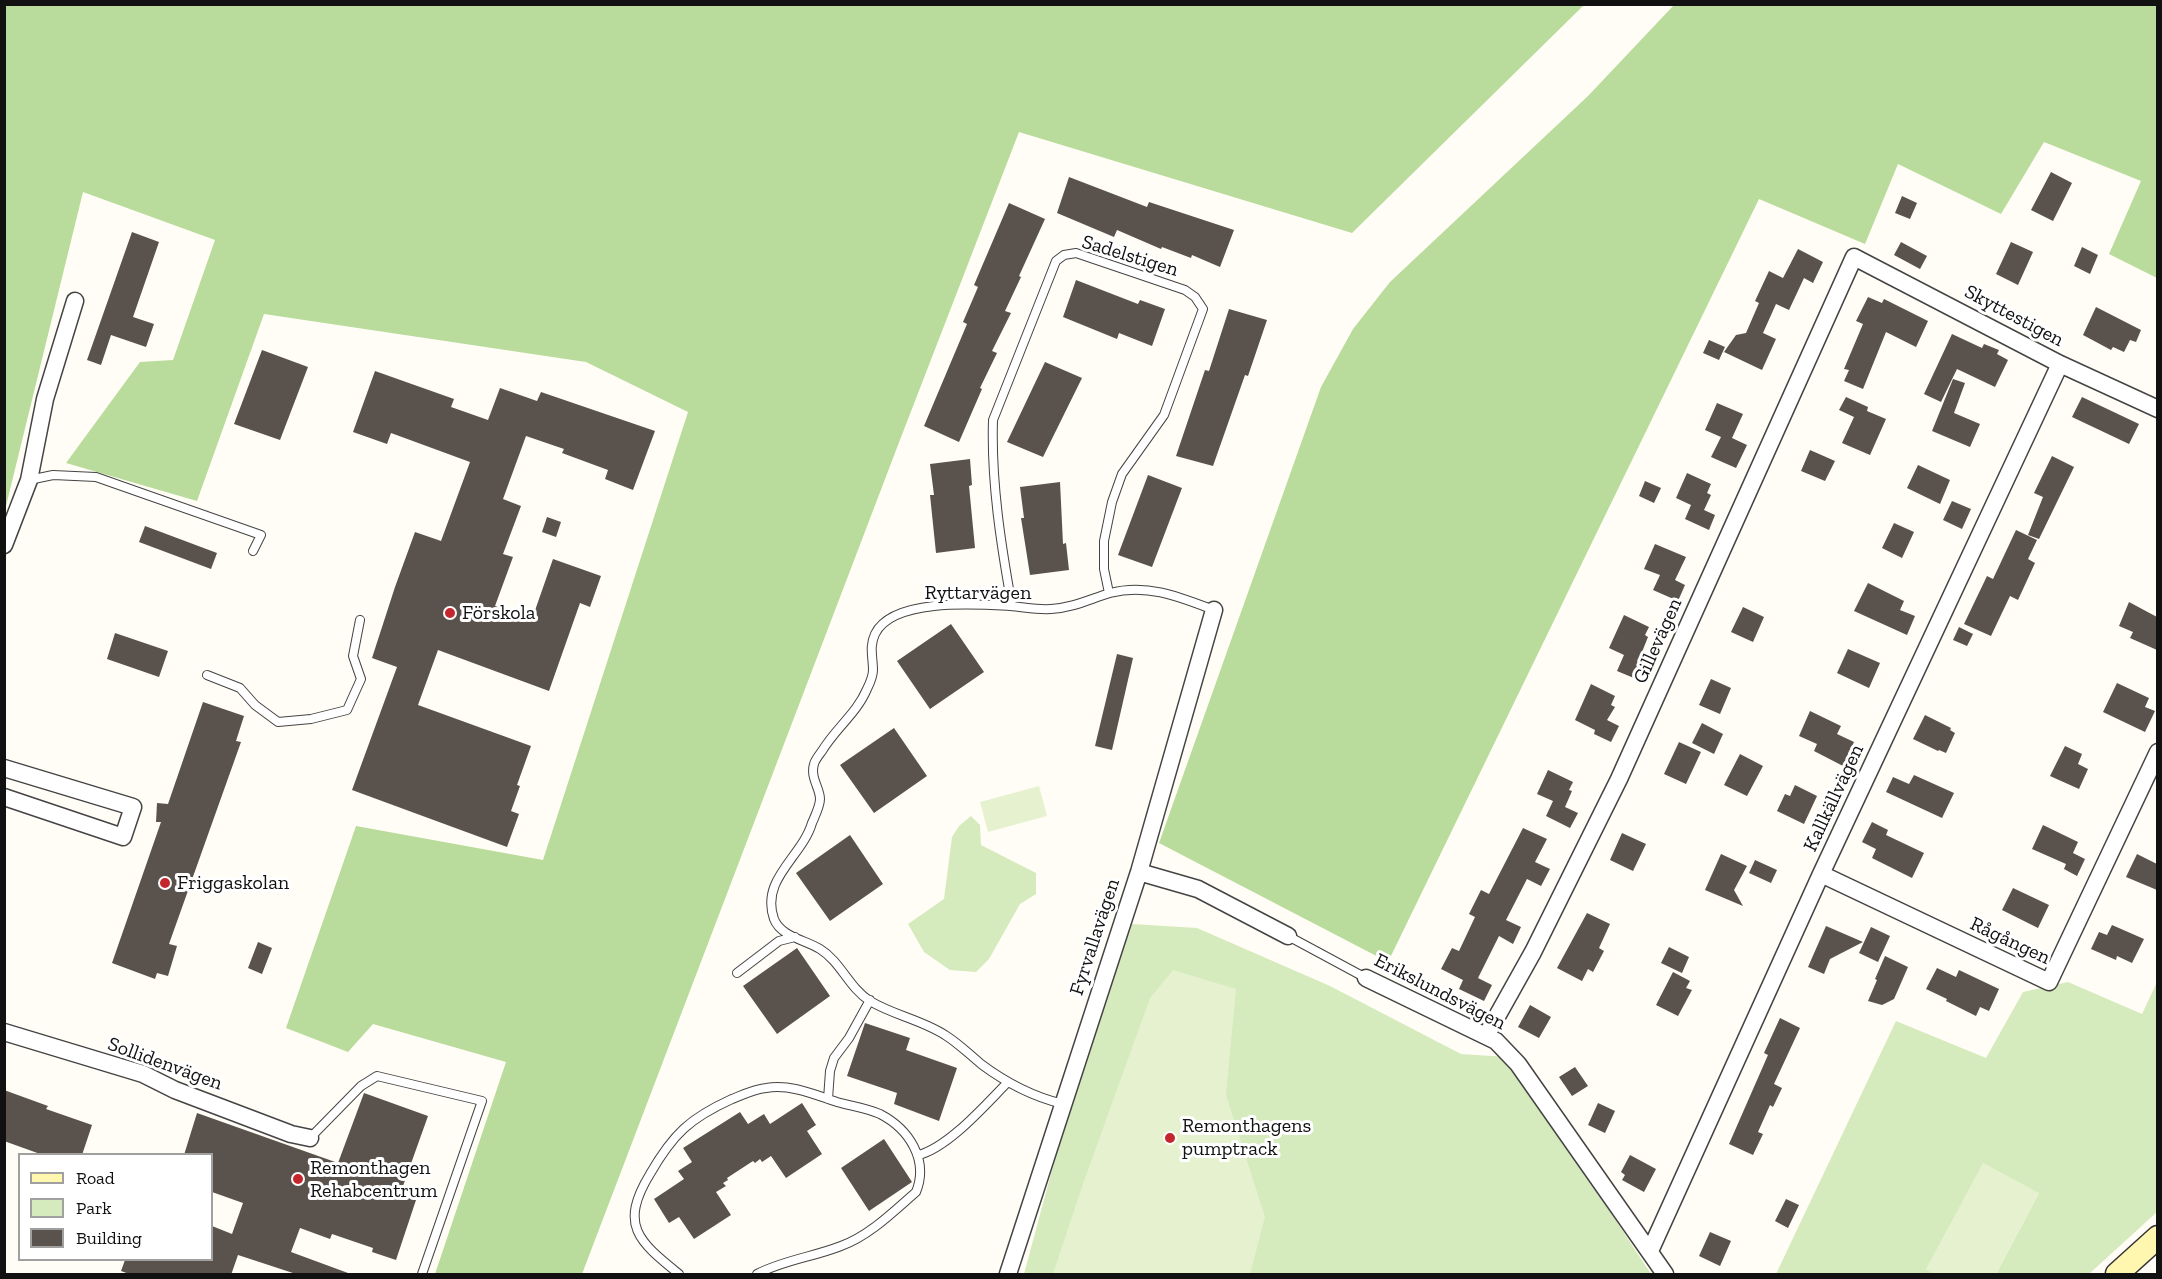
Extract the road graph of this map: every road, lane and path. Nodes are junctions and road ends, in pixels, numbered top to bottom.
1 (1854, 256) joint
2 (75, 301) dead end
3 (2060, 364) junction
4 (2157, 409) edge
5 (29, 480) junction
6 (4, 545) edge
7 (252, 551) dead end
8 (1109, 593) junction
9 (1012, 606) junction
10 (1214, 610) joint
11 (360, 620) dead end
12 (207, 675) dead end
13 (2157, 752) edge
14 (4, 768) edge
15 (4, 797) edge
16 (1139, 872) junction
17 (1821, 874) junction
18 (1288, 936) joint
19 (795, 937) junction
20 (737, 973) dead end
21 (1366, 978) joint
22 (870, 1000) junction
23 (4, 1032) edge
24 (1486, 1036) junction
25 (1008, 1082) junction
26 (828, 1099) junction
27 (1063, 1104) junction
28 (310, 1138) joint
29 (919, 1155) junction
30 (2157, 1237) edge
31 (1650, 1251) junction
32 (422, 1275) edge
33 (679, 1275) edge
34 (757, 1275) edge
35 (1008, 1275) edge
36 (1665, 1275) edge
37 (2117, 1275) edge

1 - 3 street, Skyttestigen
1 - 24 street, Gillevägen
2 - 5 street
3 - 4 street, Skyttestigen
3 - 17 street, Kallkällvägen
5 - 6 street
5 - 7 lane
8 - 9 lane, Ryttarvägen
8 - 9 lane, Sadelstigen
8 - 10 lane, Ryttarvägen
9 - 19 lane, Ryttarvägen
10 - 16 street, Fyrvallavägen
11 - 12 lane
13 - 17 street, Rågången
14 - 15 street
16 - 18 street, Erikslundsvägen
16 - 27 street, Fyrvallavägen
17 - 31 street, Kallkällvägen
18 - 21 lane, Erikslundsvägen
19 - 20 lane
19 - 22 lane, Ryttarvägen
21 - 24 street, Erikslundsvägen
22 - 25 lane, Ryttarvägen
22 - 26 lane
23 - 28 street, Sollidenvägen
24 - 31 street, Erikslundsvägen
25 - 27 lane, Ryttarvägen
25 - 29 lane
26 - 29 lane
26 - 33 lane
27 - 35 street, Fyrvallavägen
28 - 32 lane
29 - 34 lane
30 - 37 main road
31 - 36 street, Erikslundsvägen

